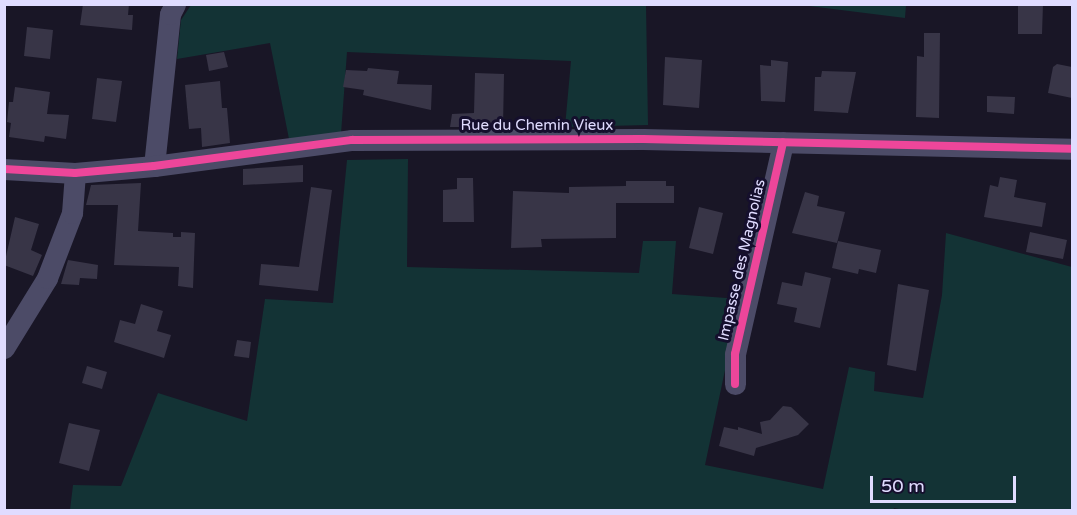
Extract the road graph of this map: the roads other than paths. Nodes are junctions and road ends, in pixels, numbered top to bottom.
1 (175, 4) edge
2 (783, 142) junction
3 (1072, 149) edge
4 (154, 166) junction
5 (4, 169) edge
6 (75, 174) junction
7 (4, 348) edge
8 (735, 384) dead end

1 - 4 street
2 - 3 street, Rue du Chemin Vieux
2 - 4 street, Rue du Chemin Vieux
2 - 8 street, Impasse des Magnolias
4 - 6 street, Rue du Chemin Vieux
5 - 6 street, Rue du Chemin Vieux
6 - 7 street

